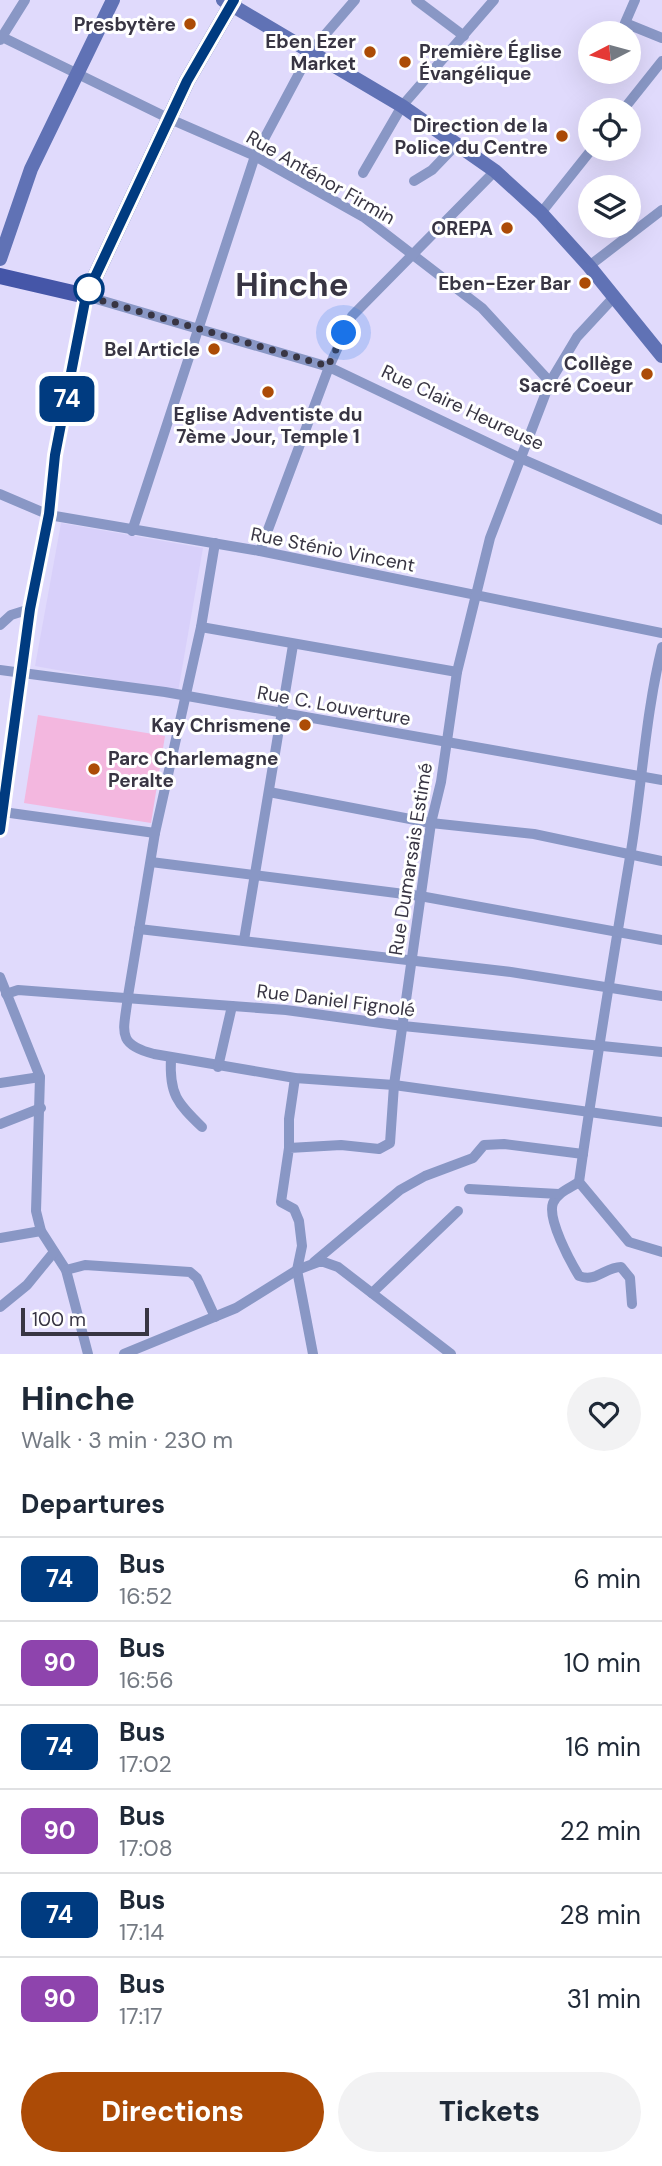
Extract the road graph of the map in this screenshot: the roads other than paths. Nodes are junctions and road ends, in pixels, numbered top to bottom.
1 (25, 0) edge
2 (113, 0) edge
3 (355, 0) edge
4 (416, 0) edge
5 (494, 0) edge
6 (635, 0) edge
7 (229, 1) edge
8 (464, 36) junction
9 (1, 38) edge
10 (662, 38) edge
11 (311, 51) junction
12 (662, 61) edge
13 (75, 74) junction
14 (633, 98) edge
15 (402, 106) junction
16 (170, 119) junction
17 (457, 144) junction
18 (255, 156) junction
19 (582, 161) edge
20 (495, 171) junction
21 (363, 173) dead end
22 (414, 181) dead end
23 (662, 210) edge
24 (541, 213) junction
25 (414, 255) junction
26 (0, 259) edge
27 (589, 266) junction
28 (0, 276) edge
29 (86, 296) junction
30 (615, 296) junction
31 (196, 329) junction
32 (662, 356) edge
33 (328, 366) junction
34 (550, 382) junction
35 (520, 458) junction
36 (0, 494) edge
37 (49, 514) junction
38 (662, 520) edge
39 (132, 531) junction
40 (215, 543) junction
41 (260, 551) junction
42 (474, 595) junction
43 (30, 609) junction
44 (0, 625) edge
45 (201, 627) junction
46 (662, 633) edge
47 (293, 645) junction
48 (662, 647) edge
49 (0, 670) edge
50 (457, 672) junction
51 (22, 673) junction
52 (185, 696) junction
53 (281, 715) junction
54 (447, 742) junction
55 (642, 776) junction
56 (662, 780) edge
57 (270, 792) junction
58 (2, 812) junction
59 (431, 823) junction
60 (0, 830) edge
61 (155, 833) junction
62 (630, 856) junction
63 (662, 861) edge
64 (151, 862) junction
65 (255, 876) junction
66 (420, 896) junction
67 (139, 929) junction
68 (616, 932) junction
69 (244, 940) junction
70 (662, 940) edge
71 (411, 960) junction
72 (0, 977) edge
73 (606, 989) junction
74 (6, 994) junction
75 (128, 996) junction
76 (662, 996) edge
77 (232, 1006) junction
78 (403, 1026) junction
79 (598, 1047) junction
80 (662, 1052) edge
81 (171, 1058) junction
82 (218, 1067) junction
83 (40, 1077) junction
84 (295, 1078) junction
85 (0, 1083) edge
86 (394, 1085) junction
87 (41, 1108) junction
88 (588, 1113) junction
89 (662, 1122) edge
90 (0, 1124) edge
91 (202, 1127) dead end
92 (289, 1148) junction
93 (583, 1154) junction
94 (579, 1182) junction
95 (469, 1189) dead end
96 (559, 1194) junction
97 (458, 1211) dead end
98 (41, 1231) junction
99 (0, 1238) edge
100 (54, 1252) junction
101 (662, 1252) edge
102 (314, 1262) junction
103 (66, 1270) junction
104 (297, 1270) junction
105 (372, 1293) junction
106 (632, 1304) dead end
107 (0, 1307) edge
108 (215, 1317) junction
109 (88, 1354) edge
110 (124, 1354) edge
111 (313, 1354) edge
112 (451, 1354) edge

1 - 9 street
2 - 13 main road
3 - 11 street
4 - 8 street
5 - 8 street
6 - 10 street
7 - 11 main road
7 - 16 main road
8 - 15 street
9 - 13 street, Rue Anténor Firmin
11 - 15 main road
11 - 18 street
12 - 14 street
13 - 16 street, Rue Anténor Firmin
13 - 26 main road
15 - 17 main road
15 - 21 street
16 - 18 street, Rue Anténor Firmin
16 - 29 main road
17 - 20 main road
17 - 22 street
18 - 25 street, Rue Anténor Firmin
18 - 31 street
19 - 24 street
20 - 24 main road
20 - 25 street
23 - 27 street
24 - 27 main road
25 - 33 street
25 - 34 street, Rue Anténor Firmin
27 - 30 main road
28 - 29 main road, Rue Claire Heureuse
29 - 31 street, Rue Claire Heureuse
29 - 37 street
30 - 32 main road
30 - 34 street, Rue Dumarsais Estimé
31 - 33 street, Rue Claire Heureuse
31 - 39 street
33 - 35 street, Rue Claire Heureuse
33 - 41 street
34 - 35 street, Rue Dumarsais Estimé
35 - 38 street, Rue Claire Heureuse
35 - 42 street, Rue Dumarsais Estimé
36 - 37 street, Rue Sténio Vincent
37 - 39 street, Rue Sténio Vincent
37 - 43 street
39 - 40 street, Rue Sténio Vincent
40 - 41 street, Rue Sténio Vincent
40 - 45 street
41 - 42 street, Rue Sténio Vincent
42 - 46 street, Rue Sténio Vincent
42 - 50 street, Rue Dumarsais Estimé
43 - 44 street
43 - 51 street
45 - 47 street
45 - 52 street
47 - 50 street
47 - 53 street
48 - 55 street
49 - 51 street, Rue C. Louverture
50 - 54 street, Rue Dumarsais Estimé
51 - 52 street, Rue C. Louverture
51 - 58 street
52 - 53 street, Rue C. Louverture
52 - 61 street
53 - 54 street, Rue C. Louverture
53 - 57 street
54 - 55 street, Rue C. Louverture
54 - 59 street, Rue Dumarsais Estimé
55 - 56 street, Rue C. Louverture
55 - 62 street
57 - 59 street
57 - 65 street
58 - 60 street
58 - 61 street
59 - 62 street
59 - 66 street, Rue Dumarsais Estimé
61 - 64 street
62 - 63 street
62 - 68 street
64 - 65 street
64 - 67 street
65 - 66 street
65 - 69 street
66 - 68 street
66 - 71 street, Rue Dumarsais Estimé
67 - 69 street
67 - 75 street
68 - 70 street
68 - 73 street
69 - 71 street
71 - 73 street
71 - 78 street, Rue Dumarsais Estimé
72 - 74 street
73 - 76 street
73 - 79 street
74 - 75 street, Rue Daniel Fignolé
74 - 83 street
75 - 77 street, Rue Daniel Fignolé
75 - 81 street
77 - 78 street, Rue Daniel Fignolé
77 - 82 street
78 - 79 street, Rue Daniel Fignolé
78 - 86 street, Rue Dumarsais Estimé
79 - 80 street, Rue Daniel Fignolé
79 - 88 street
81 - 82 street
81 - 91 street
82 - 84 street
83 - 85 street
83 - 87 street
84 - 86 street
84 - 92 street
86 - 88 street
86 - 92 street, Rue Dumarsais Estimé
87 - 90 street
87 - 98 street
88 - 89 street
88 - 93 street
92 - 104 street
93 - 94 street
93 - 102 street
94 - 96 street
94 - 101 street
95 - 96 street
96 - 106 street
97 - 105 street
98 - 99 street
98 - 100 street
100 - 103 street
100 - 107 street
102 - 104 street
102 - 105 street
103 - 108 street
103 - 109 street
104 - 108 street
104 - 111 street
105 - 112 street
108 - 110 street

